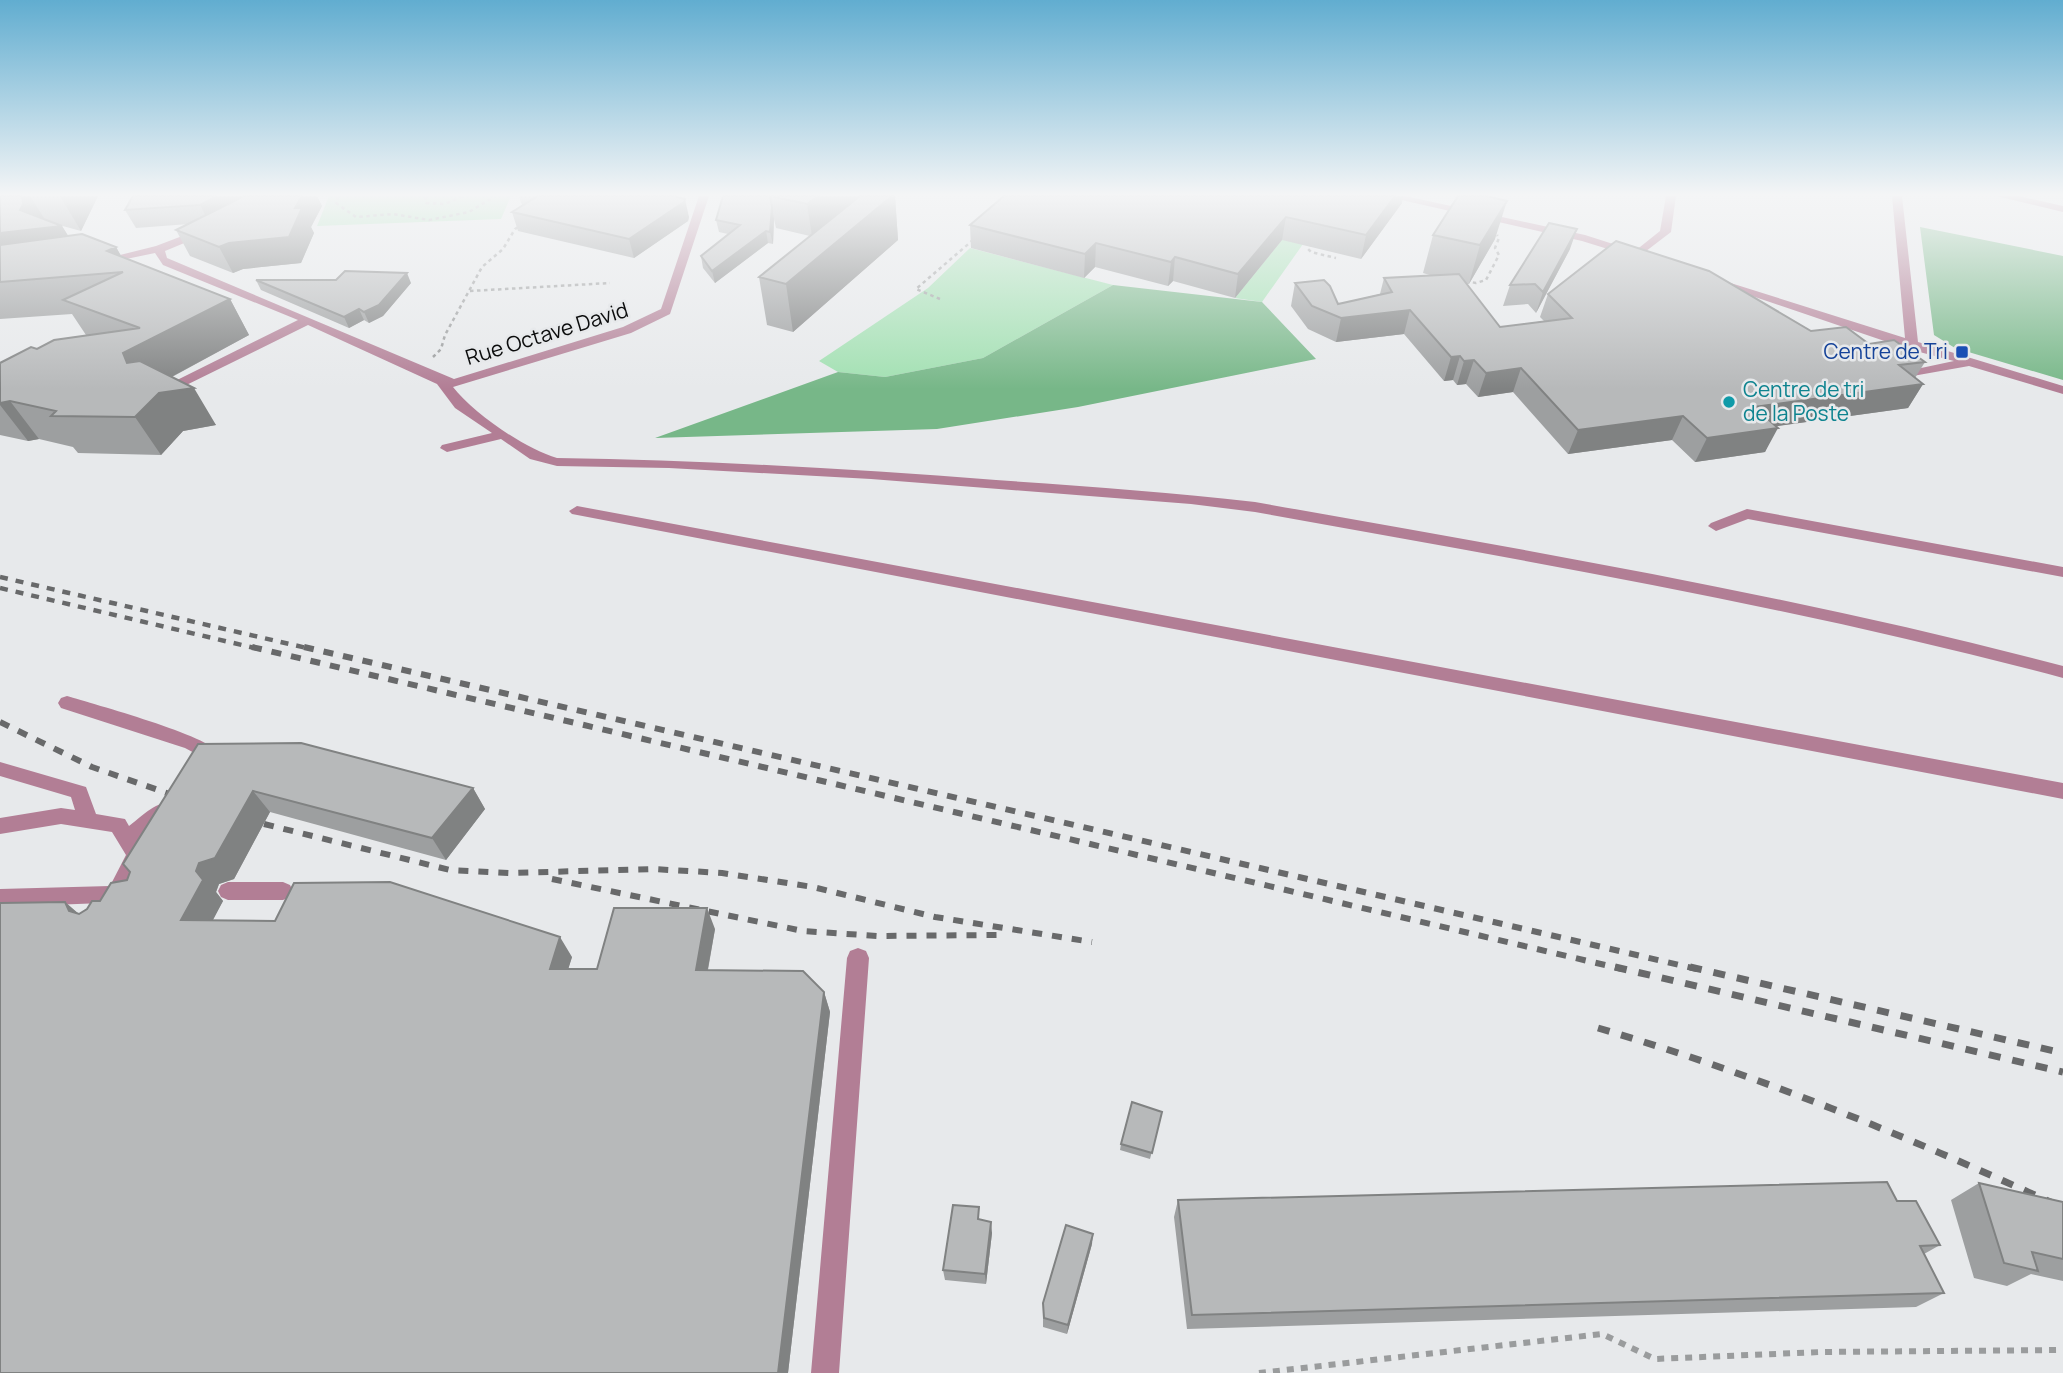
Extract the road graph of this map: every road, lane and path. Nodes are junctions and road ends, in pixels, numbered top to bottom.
1 (104, 260) edge
2 (163, 260) edge
3 (490, 260) edge
4 (683, 260) edge
5 (950, 260) edge
6 (1497, 260) edge
7 (1904, 260) edge
8 (95, 262) edge
9 (1700, 276) edge
10 (1459, 280) edge
11 (610, 283) dead end
12 (469, 292) junction
13 (940, 299) dead end
14 (308, 320) junction
15 (1913, 346) junction
16 (1968, 362) junction
17 (415, 368) junction
18 (1912, 374) edge
19 (442, 381) junction
20 (2032, 381) junction
21 (2063, 390) edge
22 (157, 395) edge
23 (2063, 403) edge
24 (460, 405) junction
25 (498, 436) junction
26 (447, 448) dead end
27 (522, 448) junction
28 (577, 511) dead end
29 (1716, 526) dead end
30 (2063, 572) edge
31 (2063, 672) edge
32 (67, 704) dead end
33 (0, 769) edge
34 (194, 776) edge
35 (2063, 791) edge
36 (177, 797) edge
37 (88, 820) junction
38 (0, 827) edge
39 (126, 838) junction
40 (228, 891) dead end
41 (284, 891) dead end
42 (139, 894) edge
43 (116, 895) junction
44 (0, 898) edge
45 (101, 923) edge
46 (858, 958) dead end
47 (2063, 1350) edge
48 (825, 1373) edge
49 (1259, 1373) edge

1 - 8 street
2 - 14 street
3 - 12 path
4 - 19 street, Rue Octave David
5 - 13 path
6 - 10 path
7 - 15 street
9 - 15 street
11 - 12 path
12 - 17 path
14 - 17 street
14 - 22 street
15 - 16 street
16 - 18 street
16 - 20 street
17 - 19 street
19 - 24 street
20 - 21 street
20 - 23 street
24 - 25 street
24 - 27 street
25 - 26 street
25 - 27 street
27 - 31 street
28 - 35 street
29 - 30 street
32 - 34 street
33 - 37 street
36 - 39 street
37 - 38 street
37 - 39 street
39 - 43 street
40 - 41 street
42 - 43 street
43 - 44 street
43 - 45 street
46 - 48 street
47 - 49 path

